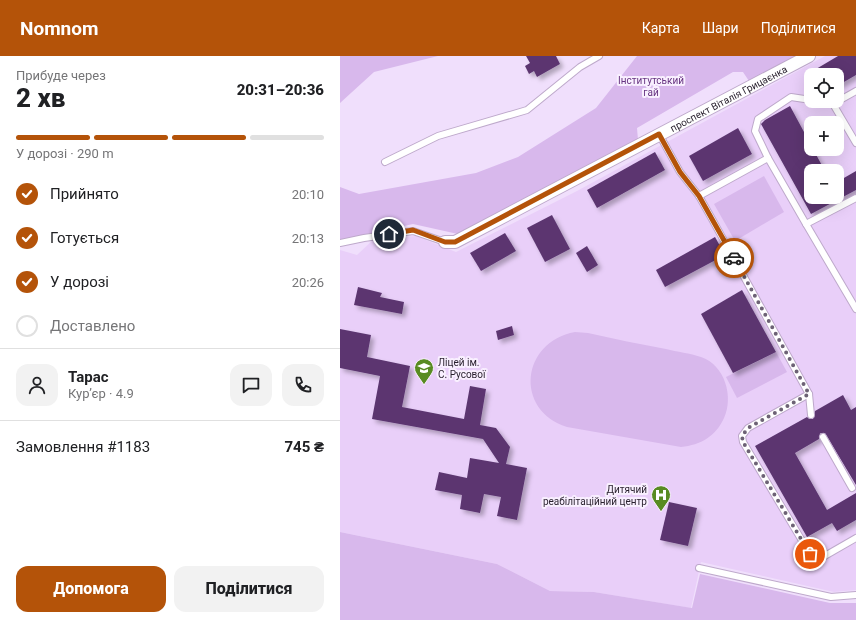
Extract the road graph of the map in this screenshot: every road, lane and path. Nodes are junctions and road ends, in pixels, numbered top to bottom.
1 (599, 56) edge
2 (809, 56) edge
3 (856, 91) edge
4 (844, 98) edge
5 (804, 99) edge
6 (835, 108) edge
7 (659, 134) junction
8 (856, 143) edge
9 (768, 158) junction
10 (385, 162) dead end
11 (699, 196) junction
12 (856, 198) edge
13 (806, 224) junction
14 (445, 242) joint
15 (340, 243) edge
16 (856, 309) edge
17 (809, 394) junction
18 (811, 415) dead end
19 (823, 437) dead end
20 (852, 488) dead end
21 (856, 538) edge
22 (699, 568) dead end
23 (856, 595) edge

1 - 10 lane
2 - 7 street, проспект Віталія Грицаєнка
3 - 4 lane
5 - 9 lane
6 - 8 lane
7 - 11 lane
7 - 14 street, проспект Віталія Грицаєнка
9 - 11 lane
9 - 13 lane
11 - 17 lane
12 - 13 lane
13 - 16 lane
14 - 15 lane, проспект Віталія Грицаєнка
17 - 18 lane
17 - 21 lane
19 - 20 lane
22 - 23 lane

